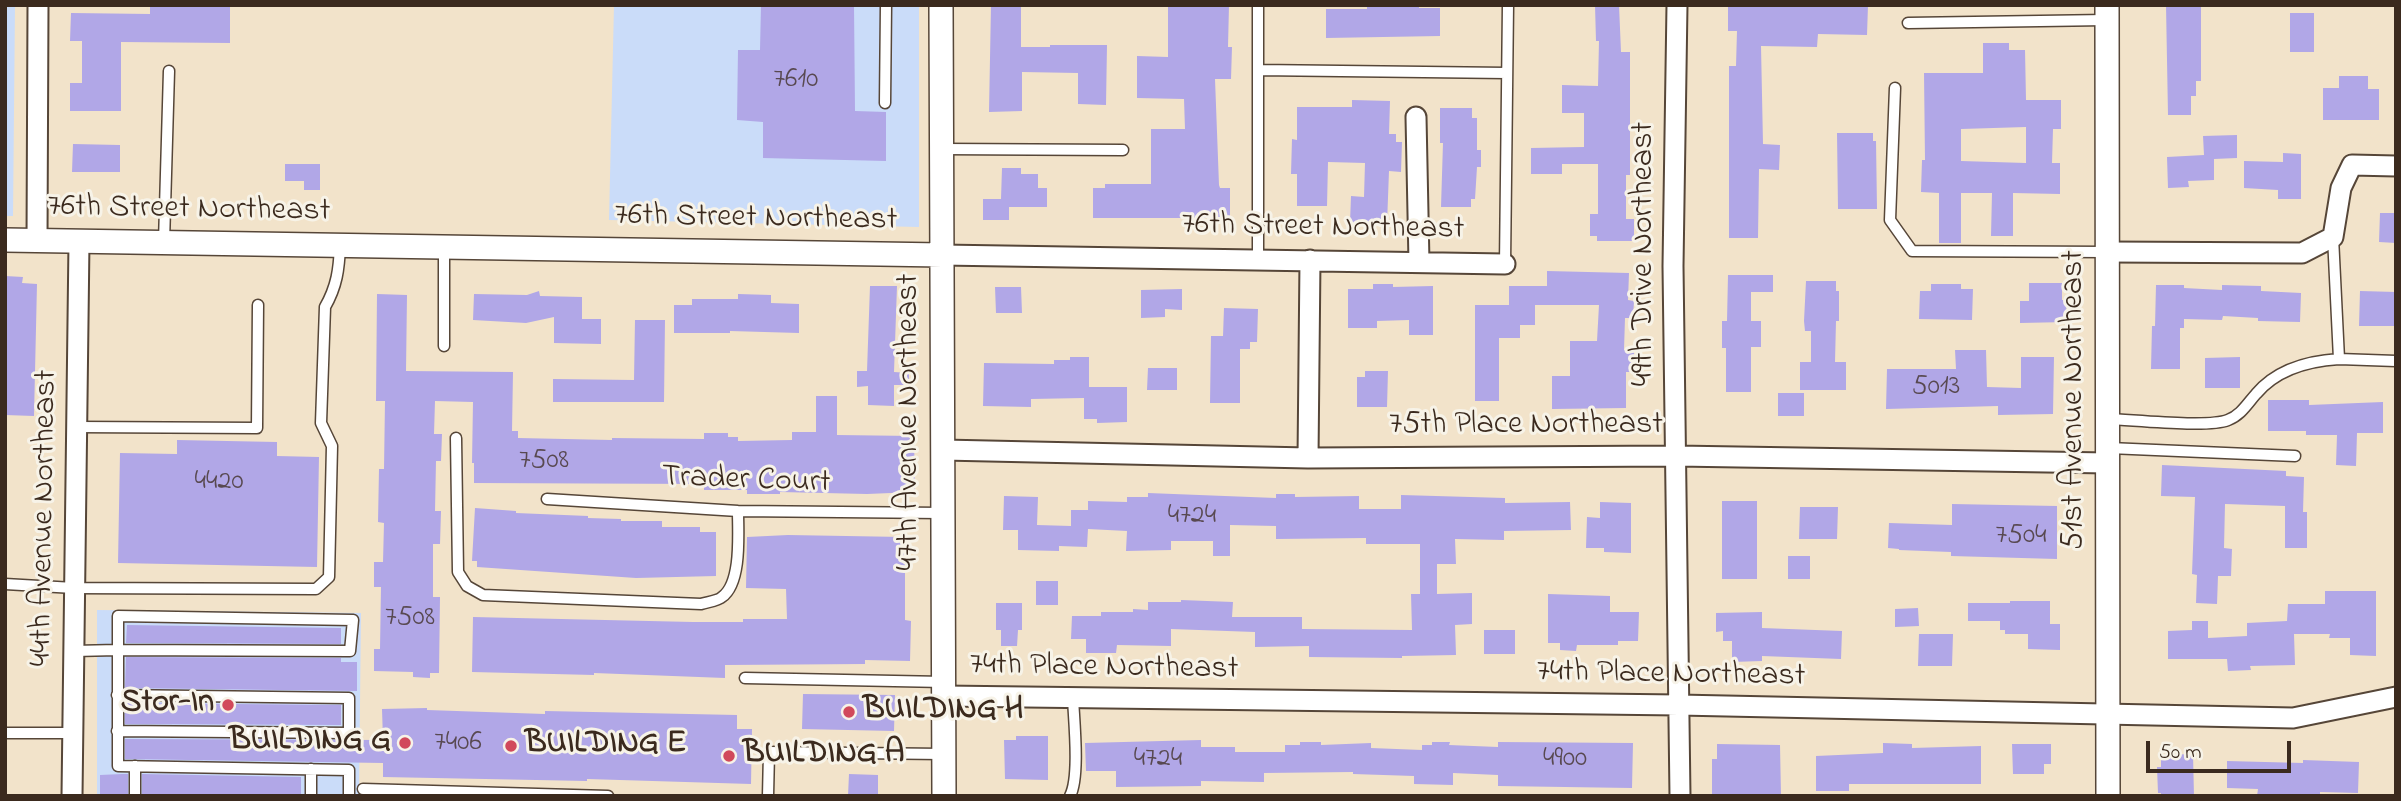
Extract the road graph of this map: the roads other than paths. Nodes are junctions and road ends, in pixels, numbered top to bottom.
1 (38, 5) edge
2 (886, 5) edge
3 (941, 5) edge
4 (1258, 5) edge
5 (1507, 5) edge
6 (1677, 5) edge
7 (2107, 13) edge
8 (1908, 23) dead end
9 (1258, 70) junction
10 (169, 71) dead end
11 (1507, 73) junction
12 (1895, 88) dead end
13 (885, 103) dead end
14 (1416, 117) dead end
15 (942, 149) junction
16 (1123, 150) dead end
17 (2396, 166) edge
18 (2333, 237) junction
19 (5, 240) edge
20 (37, 240) junction
21 (79, 242) junction
22 (164, 243) junction
23 (340, 246) junction
24 (444, 247) junction
25 (2108, 252) junction
26 (942, 255) junction
27 (1258, 260) junction
28 (1310, 260) junction
29 (1419, 262) junction
30 (1505, 264) joint
31 (258, 305) dead end
32 (444, 346) dead end
33 (2339, 359) junction
34 (2396, 360) edge
35 (2108, 419) junction
36 (77, 427) junction
37 (456, 438) dead end
38 (943, 450) junction
39 (1677, 456) junction
40 (2108, 456) junction
41 (2295, 456) dead end
42 (1308, 458) junction
43 (547, 499) dead end
44 (738, 511) junction
45 (943, 513) junction
46 (5, 584) edge
47 (75, 588) junction
48 (117, 650) junction
49 (74, 651) junction
50 (745, 678) dead end
51 (944, 689) junction
52 (117, 695) junction
53 (2396, 697) edge
54 (1073, 698) junction
55 (1679, 705) junction
56 (2107, 713) junction
57 (117, 730) junction
58 (5, 733) edge
59 (72, 733) junction
60 (944, 754) junction
61 (135, 766) junction
62 (311, 769) junction
63 (363, 789) dead end
64 (72, 796) edge
65 (135, 796) edge
66 (311, 796) edge
67 (349, 796) edge
68 (608, 796) edge
69 (768, 796) edge
70 (944, 796) edge
71 (1070, 796) edge
72 (1680, 796) edge
73 (2108, 796) edge

1 - 20 street
2 - 13 lane
3 - 15 street, 47th Avenue Northeast
4 - 9 lane
5 - 11 lane
6 - 39 street, 49th Drive Northeast
7 - 8 lane
7 - 25 street, 51st Avenue Northeast
9 - 11 lane
9 - 27 lane
10 - 22 lane
11 - 30 lane
12 - 25 lane
14 - 29 street
15 - 16 lane
15 - 26 street, 47th Avenue Northeast
17 - 18 street
18 - 25 street
18 - 33 lane
19 - 20 street, 76th Street Northeast
20 - 21 street, 76th Street Northeast
21 - 22 street, 76th Street Northeast
21 - 36 street, 44th Avenue Northeast
22 - 23 street, 76th Street Northeast
23 - 24 street, 76th Street Northeast
23 - 47 lane
24 - 26 street, 76th Street Northeast
24 - 32 lane
25 - 35 street, 51st Avenue Northeast
26 - 27 street, 76th Street Northeast
26 - 38 street, 47th Avenue Northeast
27 - 28 street, 76th Street Northeast
28 - 29 street, 76th Street Northeast
28 - 42 street
29 - 30 street, 76th Street Northeast
31 - 36 lane
33 - 34 lane
33 - 35 lane
35 - 40 street, 51st Avenue Northeast
36 - 47 street, 44th Avenue Northeast
37 - 44 lane
38 - 42 street, 75th Place Northeast
38 - 45 street, 47th Avenue Northeast
39 - 40 street, 75th Place Northeast
39 - 42 street, 75th Place Northeast
39 - 55 street, 49th Drive Northeast
40 - 41 lane
40 - 56 street, 51st Avenue Northeast
43 - 44 lane, Trader Court
44 - 45 lane, Trader Court
45 - 51 street, 47th Avenue Northeast
46 - 47 lane
47 - 49 street, 44th Avenue Northeast
48 - 48 lane
48 - 49 lane
48 - 52 lane
49 - 59 street, 44th Avenue Northeast
50 - 51 lane
51 - 54 street, 74th Place Northeast
51 - 60 street, 47th Avenue Northeast
52 - 57 lane
52 - 57 lane
53 - 56 street, 74th Place Northeast
54 - 55 street, 74th Place Northeast
54 - 71 lane
55 - 56 street, 74th Place Northeast
55 - 72 street, 49th Drive Northeast
56 - 73 street, 51st Avenue Northeast
57 - 61 lane
58 - 59 lane
59 - 64 street, 44th Avenue Northeast
60 - 69 lane
60 - 70 street, 47th Avenue Northeast
61 - 62 lane
61 - 65 lane
62 - 66 lane
62 - 67 lane
63 - 68 lane

